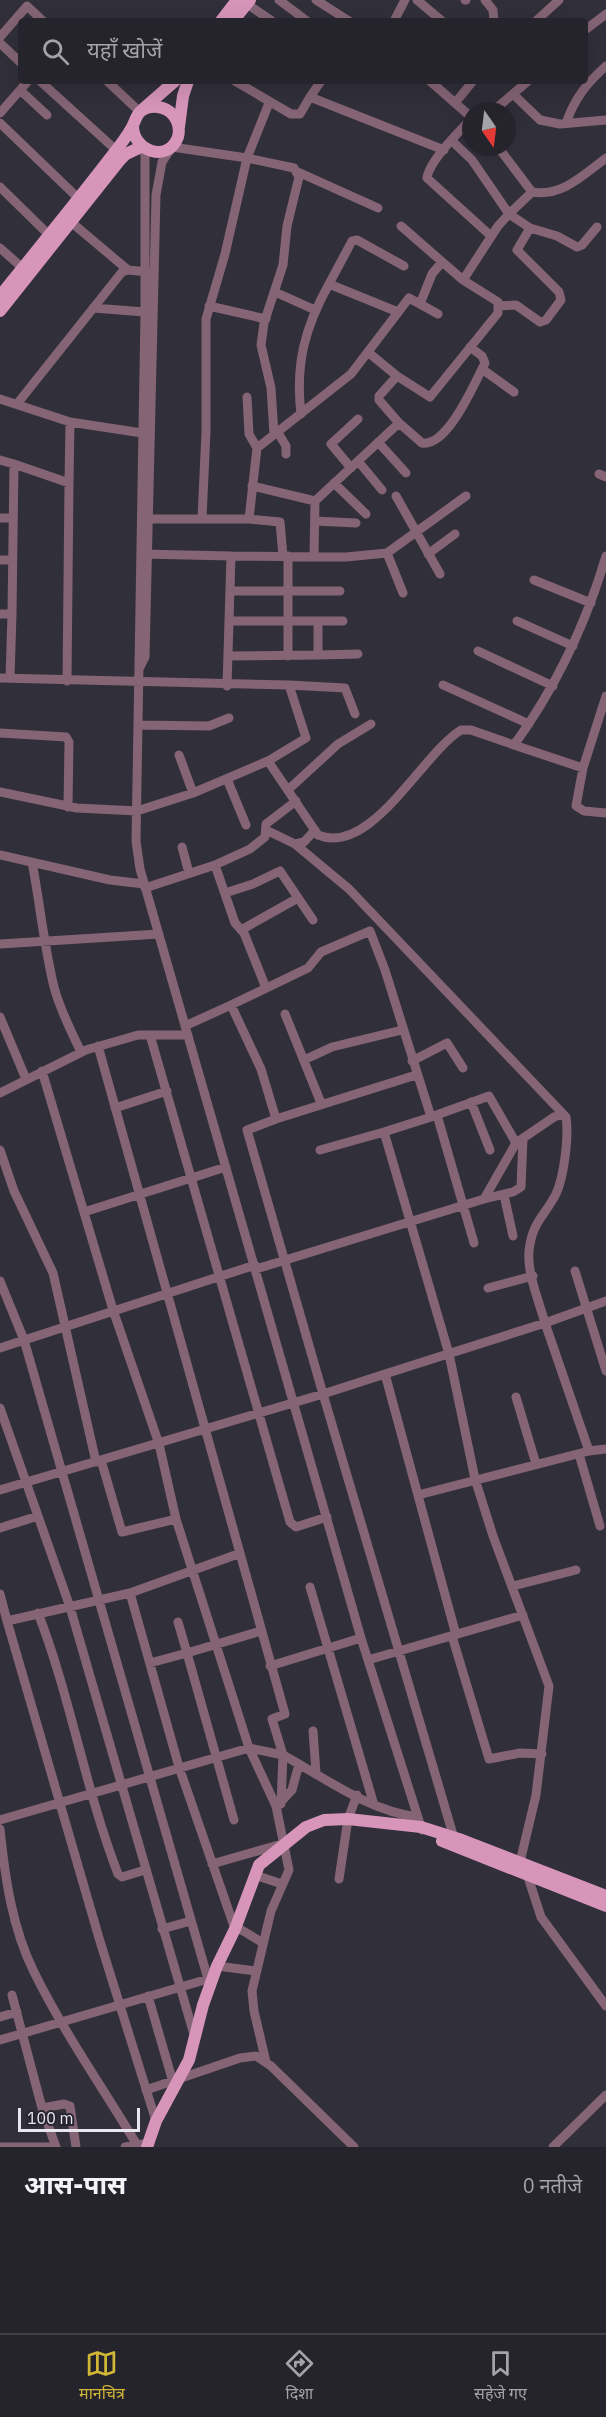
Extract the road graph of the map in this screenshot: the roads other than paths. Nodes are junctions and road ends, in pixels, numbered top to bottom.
1 (279, 0) edge
2 (316, 0) edge
3 (405, 0) edge
4 (417, 0) edge
5 (485, 0) edge
6 (560, 0) edge
7 (244, 1) edge
8 (24, 3) edge
9 (40, 18) edge
10 (224, 18) edge
11 (235, 18) edge
12 (268, 18) edge
13 (303, 18) edge
14 (344, 18) edge
15 (396, 18) edge
16 (438, 18) edge
17 (494, 18) edge
18 (539, 18) edge
19 (604, 19) edge
20 (588, 28) edge
21 (0, 37) edge
22 (0, 43) edge
23 (18, 60) edge
24 (606, 66) edge
25 (588, 82) edge
26 (25, 84) edge
27 (43, 84) edge
28 (110, 84) edge
29 (171, 84) edge
30 (187, 84) edge
31 (240, 84) edge
32 (319, 84) edge
33 (433, 84) edge
34 (471, 84) edge
35 (525, 84) edge
36 (586, 84) edge
37 (20, 90) junction
38 (513, 94) junction
39 (310, 97) junction
40 (504, 102) edge
41 (269, 103) junction
42 (455, 103) junction
43 (462, 110) edge
44 (140, 112) junction
45 (0, 113) edge
46 (47, 115) dead end
47 (606, 120) edge
48 (566, 123) junction
49 (1, 125) edge
50 (133, 126) junction
51 (462, 129) edge
52 (179, 130) junction
53 (452, 141) junction
54 (173, 145) junction
55 (143, 149) junction
56 (116, 150) junction
57 (444, 150) junction
58 (505, 156) edge
59 (247, 158) junction
60 (605, 160) edge
61 (298, 172) junction
62 (0, 186) edge
63 (532, 192) junction
64 (78, 198) junction
65 (378, 208) dead end
66 (509, 214) junction
67 (71, 222) junction
68 (401, 226) dead end
69 (597, 227) dead end
70 (530, 228) junction
71 (49, 235) junction
72 (491, 237) junction
73 (0, 248) edge
74 (442, 262) junction
75 (404, 266) dead end
76 (128, 270) junction
77 (26, 271) junction
78 (149, 272) junction
79 (463, 280) junction
80 (329, 284) junction
81 (275, 292) junction
82 (0, 296) edge
83 (420, 304) junction
84 (209, 306) junction
85 (500, 306) junction
86 (93, 309) junction
87 (315, 310) junction
88 (0, 311) edge
89 (145, 312) junction
90 (398, 312) junction
91 (438, 314) dead end
92 (266, 319) junction
93 (470, 347) junction
94 (369, 353) junction
95 (482, 369) junction
96 (397, 376) junction
97 (514, 392) dead end
98 (247, 397) dead end
99 (0, 399) edge
100 (17, 404) junction
101 (301, 414) junction
102 (358, 419) dead end
103 (70, 422) junction
104 (399, 423) junction
105 (142, 433) junction
106 (276, 433) junction
107 (378, 442) junction
108 (257, 448) junction
109 (286, 454) dead end
110 (0, 460) edge
111 (14, 464) junction
112 (354, 464) junction
113 (406, 473) dead end
114 (69, 483) junction
115 (334, 483) junction
116 (252, 486) junction
117 (382, 490) dead end
118 (396, 496) dead end
119 (466, 496) dead end
120 (315, 501) junction
121 (366, 514) dead end
122 (0, 518) edge
123 (13, 518) junction
124 (202, 518) junction
125 (148, 519) junction
126 (249, 519) junction
127 (315, 521) junction
128 (356, 523) dead end
129 (417, 533) junction
130 (455, 534) dead end
131 (387, 553) junction
132 (144, 554) junction
133 (428, 554) junction
134 (231, 556) junction
135 (286, 556) junction
136 (314, 556) junction
137 (606, 556) edge
138 (0, 560) edge
139 (12, 560) junction
140 (440, 574) dead end
141 (534, 580) dead end
142 (230, 591) junction
143 (288, 591) junction
144 (340, 591) dead end
145 (403, 593) dead end
146 (591, 603) junction
147 (0, 614) edge
148 (12, 614) junction
149 (229, 621) junction
150 (287, 621) junction
151 (318, 621) junction
152 (343, 621) dead end
153 (517, 621) dead end
154 (573, 645) junction
155 (478, 651) dead end
156 (358, 654) dead end
157 (228, 656) junction
158 (288, 656) junction
159 (318, 656) junction
160 (5, 678) edge
161 (67, 681) junction
162 (140, 681) junction
163 (289, 685) junction
164 (442, 685) dead end
165 (227, 686) junction
166 (553, 686) junction
167 (606, 696) edge
168 (355, 714) dead end
169 (229, 718) dead end
170 (371, 724) dead end
171 (529, 724) junction
172 (139, 725) junction
173 (0, 733) edge
174 (514, 745) junction
175 (179, 755) dead end
176 (268, 761) junction
177 (583, 768) junction
178 (227, 779) junction
179 (288, 789) junction
180 (0, 792) edge
181 (193, 793) junction
182 (296, 801) junction
183 (68, 807) junction
184 (137, 811) junction
185 (606, 813) edge
186 (246, 825) dead end
187 (266, 830) junction
188 (315, 830) junction
189 (295, 844) junction
190 (182, 847) dead end
191 (0, 855) edge
192 (32, 862) junction
193 (215, 865) junction
194 (189, 873) junction
195 (145, 886) junction
196 (225, 893) junction
197 (298, 898) junction
198 (313, 921) dead end
199 (241, 930) junction
200 (159, 934) junction
201 (44, 942) junction
202 (0, 944) edge
203 (267, 988) junction
204 (231, 1005) junction
205 (285, 1014) dead end
206 (0, 1017) edge
207 (187, 1030) junction
208 (402, 1030) junction
209 (150, 1035) junction
210 (98, 1046) junction
211 (81, 1052) junction
212 (304, 1060) junction
213 (412, 1061) junction
214 (463, 1068) dead end
215 (42, 1071) junction
216 (416, 1075) junction
217 (26, 1079) junction
218 (2, 1089) edge
219 (167, 1091) junction
220 (471, 1102) junction
221 (321, 1103) junction
222 (116, 1108) junction
223 (434, 1116) junction
224 (566, 1117) junction
225 (276, 1119) junction
226 (384, 1132) junction
227 (519, 1140) junction
228 (0, 1150) edge
229 (320, 1150) dead end
230 (490, 1150) dead end
231 (226, 1167) junction
232 (191, 1177) junction
233 (140, 1194) junction
234 (504, 1195) junction
235 (484, 1199) junction
236 (464, 1206) junction
237 (84, 1212) junction
238 (412, 1222) junction
239 (513, 1236) dead end
240 (474, 1243) dead end
241 (284, 1262) junction
242 (255, 1267) junction
243 (575, 1270) dead end
244 (219, 1276) junction
245 (533, 1276) junction
246 (0, 1281) edge
247 (488, 1288) dead end
248 (169, 1293) junction
249 (606, 1301) edge
250 (587, 1308) junction
251 (113, 1310) junction
252 (545, 1323) junction
253 (66, 1327) junction
254 (24, 1340) junction
255 (0, 1348) edge
256 (449, 1354) junction
257 (606, 1371) edge
258 (385, 1374) junction
259 (323, 1394) junction
260 (516, 1397) dead end
261 (295, 1403) junction
262 (0, 1408) edge
263 (257, 1414) junction
264 (204, 1430) junction
265 (159, 1444) junction
266 (606, 1449) edge
267 (589, 1451) junction
268 (579, 1454) junction
269 (98, 1461) junction
270 (536, 1464) junction
271 (61, 1472) junction
272 (475, 1479) junction
273 (28, 1482) junction
274 (0, 1490) edge
275 (418, 1495) junction
276 (38, 1516) junction
277 (327, 1517) junction
278 (176, 1520) junction
279 (600, 1526) dead end
280 (0, 1528) edge
281 (238, 1554) junction
282 (192, 1569) junction
283 (576, 1570) dead end
284 (513, 1586) junction
285 (310, 1587) dead end
286 (130, 1593) junction
287 (0, 1594) edge
288 (99, 1598) junction
289 (70, 1607) junction
290 (2, 1609) edge
291 (38, 1613) junction
292 (523, 1615) junction
293 (7, 1621) junction
294 (178, 1622) dead end
295 (261, 1631) junction
296 (454, 1635) junction
297 (362, 1638) junction
298 (216, 1644) junction
299 (327, 1647) junction
300 (399, 1651) junction
301 (186, 1653) junction
302 (368, 1660) junction
303 (150, 1663) junction
304 (270, 1666) junction
305 (313, 1731) dead end
306 (249, 1748) junction
307 (542, 1754) junction
308 (283, 1755) junction
309 (215, 1758) junction
310 (299, 1764) junction
311 (179, 1767) junction
312 (316, 1773) junction
313 (148, 1776) junction
314 (121, 1784) junction
315 (90, 1793) junction
316 (357, 1795) junction
317 (61, 1802) junction
318 (278, 1805) junction
319 (374, 1805) junction
320 (348, 1819) junction
321 (0, 1820) edge
322 (234, 1820) dead end
323 (418, 1826) junction
324 (0, 1829) edge
325 (454, 1838) junction
326 (282, 1844) junction
327 (520, 1862) junction
328 (212, 1864) junction
329 (145, 1870) junction
330 (527, 1874) junction
331 (255, 1875) junction
332 (339, 1880) dead end
333 (282, 1884) junction
334 (606, 1896) edge
335 (606, 1906) edge
336 (191, 1921) junction
337 (235, 1927) junction
338 (162, 1929) junction
339 (263, 1943) junction
340 (216, 1966) junction
341 (256, 1971) junction
342 (210, 1980) junction
343 (181, 1987) junction
344 (12, 1995) dead end
345 (148, 1996) junction
346 (119, 2004) junction
347 (606, 2006) edge
348 (17, 2012) junction
349 (0, 2017) edge
350 (63, 2021) junction
351 (23, 2034) junction
352 (0, 2040) edge
353 (195, 2040) junction
354 (266, 2062) junction
355 (176, 2081) junction
356 (146, 2090) junction
357 (606, 2095) edge
358 (42, 2108) junction
359 (156, 2121) junction
360 (144, 2145) edge
361 (0, 2147) edge
362 (56, 2147) edge
363 (76, 2147) edge
364 (125, 2147) edge
365 (354, 2147) edge
366 (553, 2147) edge

1 - 13 street
2 - 14 street
3 - 15 street
4 - 16 street
5 - 17 street
6 - 18 street
7 - 10 main road
7 - 11 main road
7 - 12 street
8 - 9 street
8 - 21 street
19 - 20 street
22 - 23 street
24 - 25 street
26 - 37 street
27 - 56 street
28 - 44 street
29 - 44 main road
30 - 52 main road
31 - 41 street
32 - 39 street
33 - 42 street
34 - 42 street
35 - 38 street
36 - 48 street
37 - 45 street
37 - 46 street
38 - 40 street
38 - 48 street
39 - 41 street
39 - 57 street
41 - 59 street
42 - 43 street
44 - 50 main road
44 - 52 main road
47 - 48 street
49 - 64 street
50 - 55 main road
50 - 56 main road
51 - 53 street
52 - 54 main road
53 - 57 street
53 - 66 street
54 - 55 main road
54 - 59 street
54 - 78 street
55 - 67 main road
55 - 78 street
56 - 64 main road
57 - 72 street
58 - 63 street
59 - 61 street
59 - 84 street
60 - 63 street
61 - 65 street
61 - 81 street
62 - 71 street
63 - 66 street
64 - 71 main road
66 - 70 street
66 - 72 street
67 - 76 street
67 - 77 main road
68 - 74 street
69 - 70 street
70 - 85 street
71 - 77 main road
72 - 79 street
73 - 77 street
74 - 79 street
74 - 83 street
75 - 80 street
76 - 78 street
76 - 86 street
77 - 82 main road
77 - 88 main road
78 - 89 street
78 - 125 street
79 - 85 street
80 - 87 street
80 - 90 street
81 - 87 street
81 - 92 street
83 - 90 street
83 - 91 street
84 - 92 street
84 - 124 street
85 - 93 street
86 - 89 street
86 - 100 street
87 - 101 street
89 - 105 street
90 - 94 street
92 - 106 street
93 - 95 street
93 - 96 street
94 - 96 street
94 - 101 street
95 - 97 street
95 - 104 street
96 - 104 street
98 - 108 street
99 - 100 street
100 - 103 street
101 - 106 street
102 - 112 street
103 - 105 street
103 - 114 street
104 - 107 street
105 - 132 street
106 - 108 street
106 - 109 street
107 - 112 street
107 - 113 street
108 - 116 street
110 - 111 street
111 - 114 street
111 - 123 street
112 - 115 street
112 - 117 street
114 - 161 street
115 - 120 street
115 - 121 street
116 - 120 street
116 - 126 street
118 - 129 street
119 - 129 street
120 - 127 street
122 - 123 street
123 - 139 street
124 - 125 street
124 - 126 street
125 - 132 street
126 - 135 street
127 - 128 street
127 - 136 street
129 - 131 street
129 - 133 street
130 - 133 street
131 - 136 street
131 - 145 street
132 - 134 street
132 - 162 street
133 - 140 street
134 - 135 street
134 - 142 street
135 - 136 street
135 - 143 street
137 - 146 street
138 - 139 street
139 - 148 street
141 - 146 street
142 - 143 street
142 - 149 street
143 - 144 street
143 - 150 street
146 - 154 street
147 - 148 street
148 - 160 street
149 - 150 street
149 - 157 street
150 - 151 street
150 - 158 street
151 - 152 street
151 - 159 street
153 - 154 street
154 - 166 street
155 - 166 street
156 - 159 street
157 - 158 street
157 - 165 street
158 - 159 street
160 - 161 street
161 - 162 street
162 - 165 street
162 - 172 street
163 - 165 street
163 - 168 street
163 - 176 street
164 - 171 street
166 - 171 street
167 - 177 street
169 - 172 street
170 - 179 street
171 - 174 street
172 - 184 street
173 - 183 street
174 - 177 street
174 - 188 street
175 - 181 street
176 - 178 street
176 - 179 street
177 - 185 street
178 - 181 street
178 - 186 street
179 - 182 street
180 - 183 street
181 - 184 street
182 - 187 street
182 - 188 street
183 - 184 street
184 - 195 street
187 - 189 street
187 - 193 street
188 - 189 street
189 - 224 street
190 - 194 street
191 - 192 street
192 - 195 street
192 - 201 street
193 - 194 street
193 - 196 street
194 - 195 street
195 - 200 street
196 - 197 street
196 - 199 street
197 - 198 street
197 - 199 street
199 - 203 street
200 - 201 street
200 - 207 street
201 - 202 street
201 - 211 street
203 - 204 street
203 - 208 street
204 - 207 street
204 - 225 street
205 - 212 street
206 - 217 street
207 - 209 street
207 - 231 street
208 - 212 street
208 - 213 street
209 - 210 street
209 - 219 street
210 - 211 street
210 - 222 street
211 - 215 street
212 - 221 street
213 - 214 street
213 - 216 street
215 - 217 street
215 - 237 street
216 - 221 street
216 - 223 street
217 - 218 street
219 - 222 street
219 - 232 street
220 - 223 street
220 - 227 street
220 - 230 street
221 - 225 street
222 - 233 street
223 - 226 street
223 - 236 street
224 - 227 street
224 - 245 street
225 - 241 street
226 - 229 street
226 - 238 street
227 - 234 street
227 - 235 street
228 - 253 street
231 - 232 street
231 - 242 street
232 - 233 street
232 - 244 street
233 - 237 street
233 - 248 street
234 - 235 street
234 - 239 street
235 - 236 street
236 - 238 street
236 - 240 street
237 - 251 street
238 - 241 street
238 - 256 street
241 - 242 street
241 - 259 street
242 - 244 street
242 - 261 street
243 - 250 street
244 - 248 street
244 - 263 street
245 - 247 street
245 - 252 street
246 - 254 street
248 - 251 street
248 - 264 street
249 - 250 street
250 - 252 street
250 - 257 street
251 - 253 street
251 - 265 street
252 - 256 street
252 - 267 street
253 - 254 street
253 - 269 street
254 - 255 street
254 - 271 street
256 - 258 street
256 - 272 street
258 - 259 street
258 - 275 street
259 - 261 street
259 - 300 street
260 - 270 street
261 - 263 street
261 - 277 street
262 - 273 street
263 - 264 street
263 - 277 street
264 - 265 street
264 - 281 street
265 - 269 street
265 - 278 street
266 - 267 street
267 - 268 street
268 - 270 street
268 - 279 street
269 - 271 street
269 - 278 street
270 - 272 street
271 - 273 street
271 - 288 street
272 - 275 street
272 - 284 street
273 - 274 street
273 - 276 street
275 - 296 street
276 - 280 street
276 - 289 street
277 - 297 street
278 - 282 street
281 - 282 street
281 - 295 street
282 - 286 street
282 - 298 street
283 - 284 street
284 - 292 street
285 - 299 street
286 - 288 street
286 - 303 street
287 - 290 street
288 - 289 street
288 - 313 street
289 - 291 street
289 - 314 street
290 - 293 street
291 - 293 street
291 - 315 street
292 - 296 street
292 - 307 street
293 - 317 street
294 - 301 street
295 - 298 street
295 - 304 street
296 - 300 street
296 - 307 street
297 - 299 street
297 - 302 street
298 - 301 street
298 - 306 street
299 - 304 street
299 - 319 street
300 - 302 street
300 - 325 street
301 - 303 street
301 - 309 street
302 - 323 street
303 - 311 street
304 - 308 street
305 - 312 street
306 - 308 street
306 - 309 street
306 - 318 street
307 - 327 street
308 - 310 street
308 - 318 street
309 - 311 street
309 - 322 street
310 - 312 street
310 - 318 street
311 - 313 street
311 - 328 street
312 - 316 street
313 - 314 street
313 - 336 street
314 - 315 street
314 - 329 street
315 - 317 street
315 - 329 street
316 - 319 street
316 - 320 street
317 - 321 street
317 - 346 street
318 - 326 street
319 - 323 street
320 - 323 main road
320 - 326 main road
320 - 332 street
323 - 325 main road
323 - 330 main road
324 - 350 street
325 - 327 main road
326 - 328 street
326 - 331 main road
326 - 333 street
327 - 334 main road
328 - 337 street
329 - 338 street
330 - 335 main road
330 - 347 street
331 - 333 street
331 - 337 main road
333 - 339 street
336 - 338 street
336 - 342 street
337 - 339 street
337 - 340 main road
338 - 343 street
339 - 341 street
340 - 341 street
340 - 342 main road
341 - 354 street
342 - 343 street
342 - 353 main road
343 - 345 street
343 - 353 street
344 - 348 street
345 - 346 street
345 - 355 street
346 - 350 street
346 - 356 street
348 - 349 street
348 - 351 street
350 - 351 street
350 - 360 street
351 - 352 street
351 - 358 street
353 - 355 main road
354 - 355 street
354 - 365 street
355 - 356 street
355 - 359 main road
356 - 359 street
357 - 366 street
358 - 362 street
358 - 363 street
359 - 360 main road
360 - 364 street
361 - 362 street

